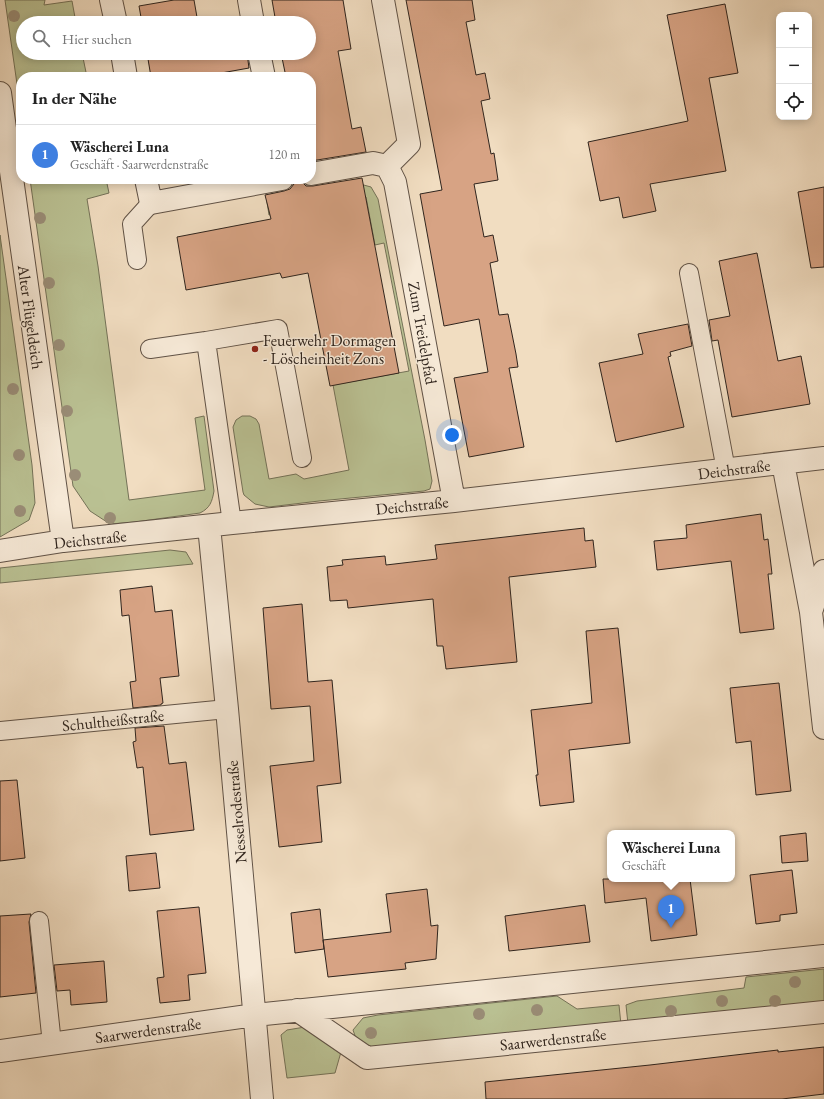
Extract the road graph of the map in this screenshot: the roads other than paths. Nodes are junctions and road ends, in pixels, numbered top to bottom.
1 (112, 0) edge
2 (249, 0) edge
3 (383, 0) edge
4 (115, 16) edge
5 (252, 16) edge
6 (123, 60) edge
7 (260, 60) edge
8 (125, 72) edge
9 (263, 72) edge
10 (0, 93) edge
11 (387, 166) junction
12 (316, 173) edge
13 (147, 184) edge
14 (255, 184) edge
15 (151, 203) junction
16 (137, 260) dead end
17 (689, 272) dead end
18 (206, 341) junction
19 (150, 349) dead end
20 (302, 458) dead end
21 (824, 458) edge
22 (783, 463) junction
23 (726, 470) junction
24 (454, 501) junction
25 (232, 523) junction
26 (208, 526) junction
27 (63, 541) junction
28 (0, 551) edge
29 (824, 571) edge
30 (811, 612) junction
31 (227, 709) junction
32 (824, 728) edge
33 (0, 732) edge
34 (39, 920) dead end
35 (824, 956) edge
36 (296, 1010) junction
37 (824, 1012) edge
38 (255, 1015) junction
39 (52, 1044) junction
40 (0, 1051) edge
41 (262, 1099) edge

1 - 4 street
2 - 5 street
3 - 11 street
6 - 8 street
7 - 9 street
10 - 27 street, Alter Flügeldeich
11 - 12 street
11 - 24 street, Zum Treidelpfad
13 - 15 street
14 - 15 street
15 - 16 lane
17 - 23 lane
18 - 19 lane
18 - 20 lane
18 - 25 lane
21 - 22 street, Deichstraße
22 - 23 street, Deichstraße
22 - 30 street
23 - 24 street, Deichstraße
24 - 25 street, Deichstraße
25 - 26 street, Deichstraße
26 - 27 street, Deichstraße
26 - 31 street, Nesselrodestraße
27 - 28 street, Deichstraße
29 - 30 street
30 - 32 street
31 - 33 lane, Schultheißstraße
31 - 38 street, Nesselrodestraße
34 - 39 lane
35 - 36 street, Saarwerdenstraße
36 - 37 street, Saarwerdenstraße
36 - 38 street, Saarwerdenstraße
38 - 39 street, Saarwerdenstraße
38 - 41 street, Nesselrodestraße
39 - 40 street, Saarwerdenstraße

